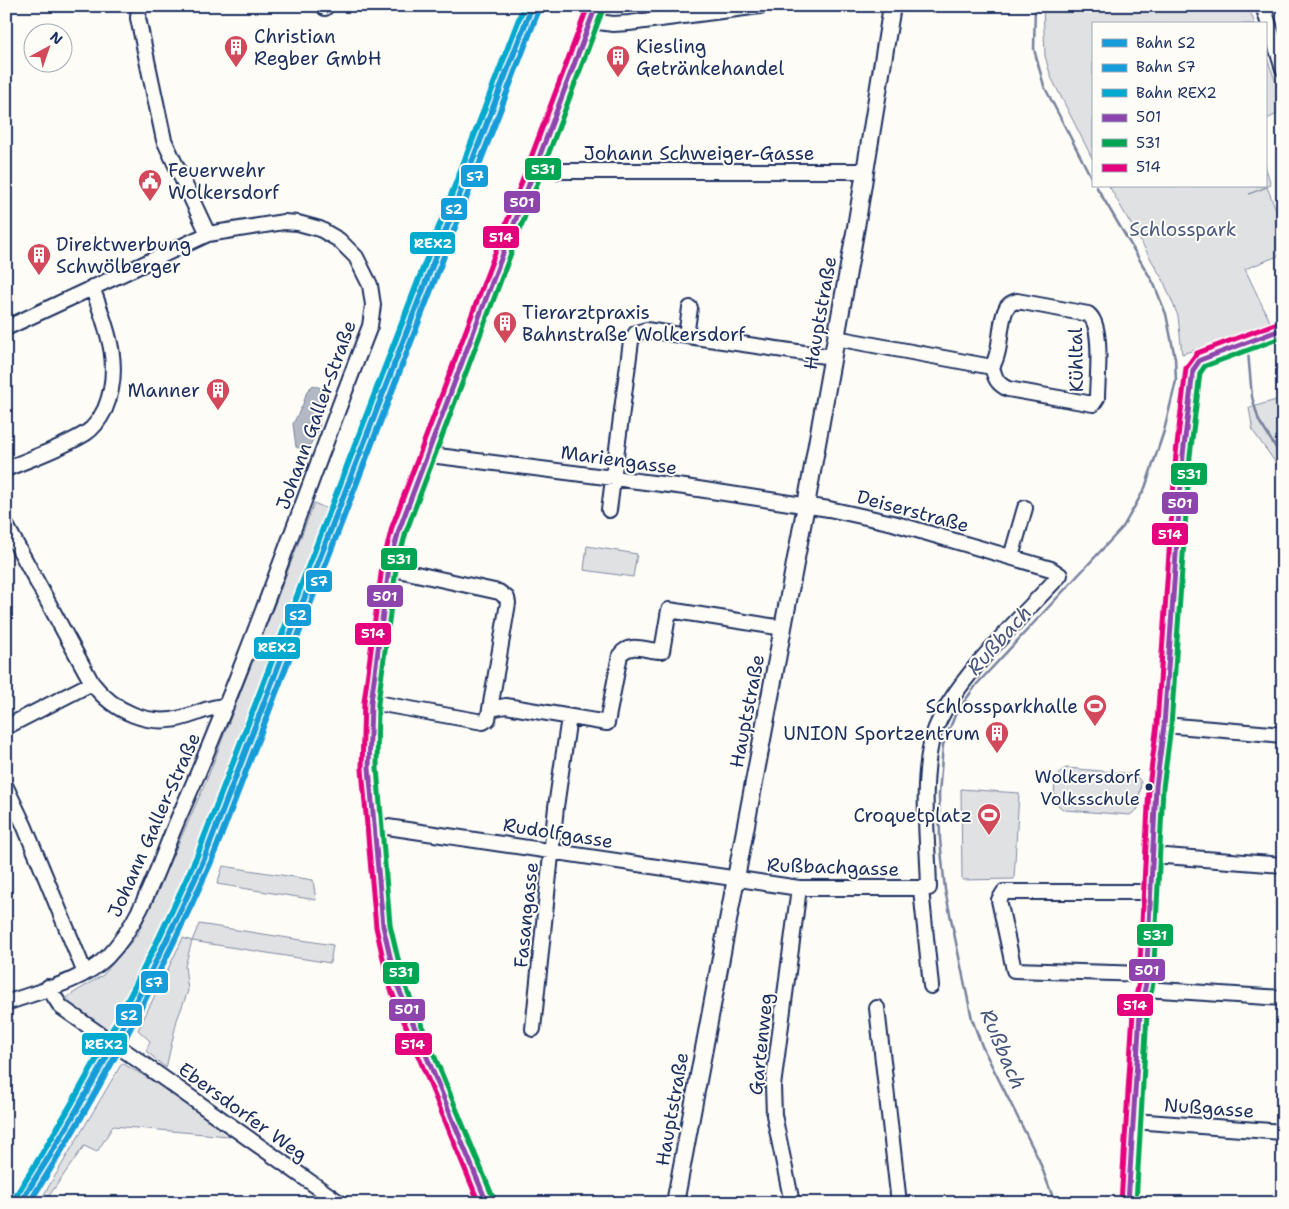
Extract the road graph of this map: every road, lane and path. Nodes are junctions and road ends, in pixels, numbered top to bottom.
1 (596, 6) edge
2 (760, 6) edge
3 (892, 6) edge
4 (1263, 6) edge
5 (136, 10) edge
6 (591, 21) junction
7 (1283, 70) edge
8 (534, 171) junction
9 (864, 171) junction
10 (208, 234) junction
11 (92, 287) junction
12 (690, 308) dead end
13 (6, 328) edge
14 (1283, 329) edge
15 (686, 336) junction
16 (836, 338) junction
17 (832, 357) junction
18 (992, 367) junction
19 (428, 452) junction
20 (6, 469) edge
21 (614, 478) junction
22 (806, 505) junction
23 (1026, 508) dead end
24 (609, 510) dead end
25 (6, 526) edge
26 (1011, 557) junction
27 (389, 568) junction
28 (783, 628) junction
29 (92, 682) junction
30 (371, 702) junction
31 (226, 706) junction
32 (490, 709) junction
33 (569, 717) junction
34 (1164, 725) junction
35 (6, 727) edge
36 (1283, 735) edge
37 (6, 788) edge
38 (374, 825) junction
39 (552, 851) junction
40 (1152, 855) junction
41 (1283, 865) edge
42 (735, 880) junction
43 (799, 888) junction
44 (925, 888) junction
45 (1151, 892) junction
46 (85, 973) junction
47 (1146, 974) junction
48 (931, 986) dead end
49 (48, 987) junction
50 (1145, 989) junction
51 (1283, 998) edge
52 (6, 1003) edge
53 (877, 1008) dead end
54 (533, 1029) dead end
55 (111, 1042) dead end
56 (125, 1051) dead end
57 (1133, 1121) junction
58 (1283, 1132) edge
59 (340, 1203) edge
60 (487, 1203) edge
61 (675, 1203) edge
62 (792, 1203) edge
63 (899, 1203) edge
64 (1128, 1203) edge

1 - 6 street
2 - 6 street
3 - 9 main road, Hauptstraße
4 - 7 street
5 - 10 street
6 - 8 street
8 - 9 street, Johann Schweiger-Gasse
8 - 19 street
9 - 16 main road, Hauptstraße
10 - 11 street, Johann Galler-Straße
10 - 31 street, Johann Galler-Straße
11 - 13 street, Johann Galler-Straße
11 - 20 street
12 - 15 street
14 - 34 street
15 - 17 street
15 - 21 street
16 - 17 main road, Hauptstraße
16 - 18 street
17 - 22 main road, Hauptstraße
18 - 18 street, Kühltal
19 - 21 street, Mariengasse
19 - 27 street
21 - 22 street, Mariengasse
21 - 24 street
22 - 26 street, Deiserstraße
22 - 28 main road, Hauptstraße
23 - 26 street
25 - 29 street, Johann Galler-Straße
26 - 44 street, Deiserstraße
27 - 30 street
27 - 32 street
28 - 33 street
28 - 42 main road, Hauptstraße
29 - 31 street, Johann Galler-Straße
29 - 35 street
30 - 32 street
30 - 38 street
31 - 46 street, Johann Galler-Straße
32 - 33 street
33 - 39 street, Fasangasse
34 - 36 street
34 - 40 street
37 - 46 street
38 - 39 street, Rudolfgasse
38 - 60 street
39 - 42 street, Rudolfgasse
39 - 54 street, Fasangasse
40 - 41 street
40 - 45 street
42 - 43 street, Rußbachgasse
42 - 61 main road, Hauptstraße
43 - 44 street, Rußbachgasse
43 - 62 street, Gartenweg
44 - 48 street
45 - 47 street
45 - 47 street
46 - 49 street, Johann Galler-Straße
47 - 50 street
49 - 52 street, Johann Galler-Straße
49 - 55 street
50 - 51 street
50 - 57 street
53 - 63 street
56 - 59 street, Ebersdorfer Weg
57 - 58 street, Nußgasse
57 - 64 street

